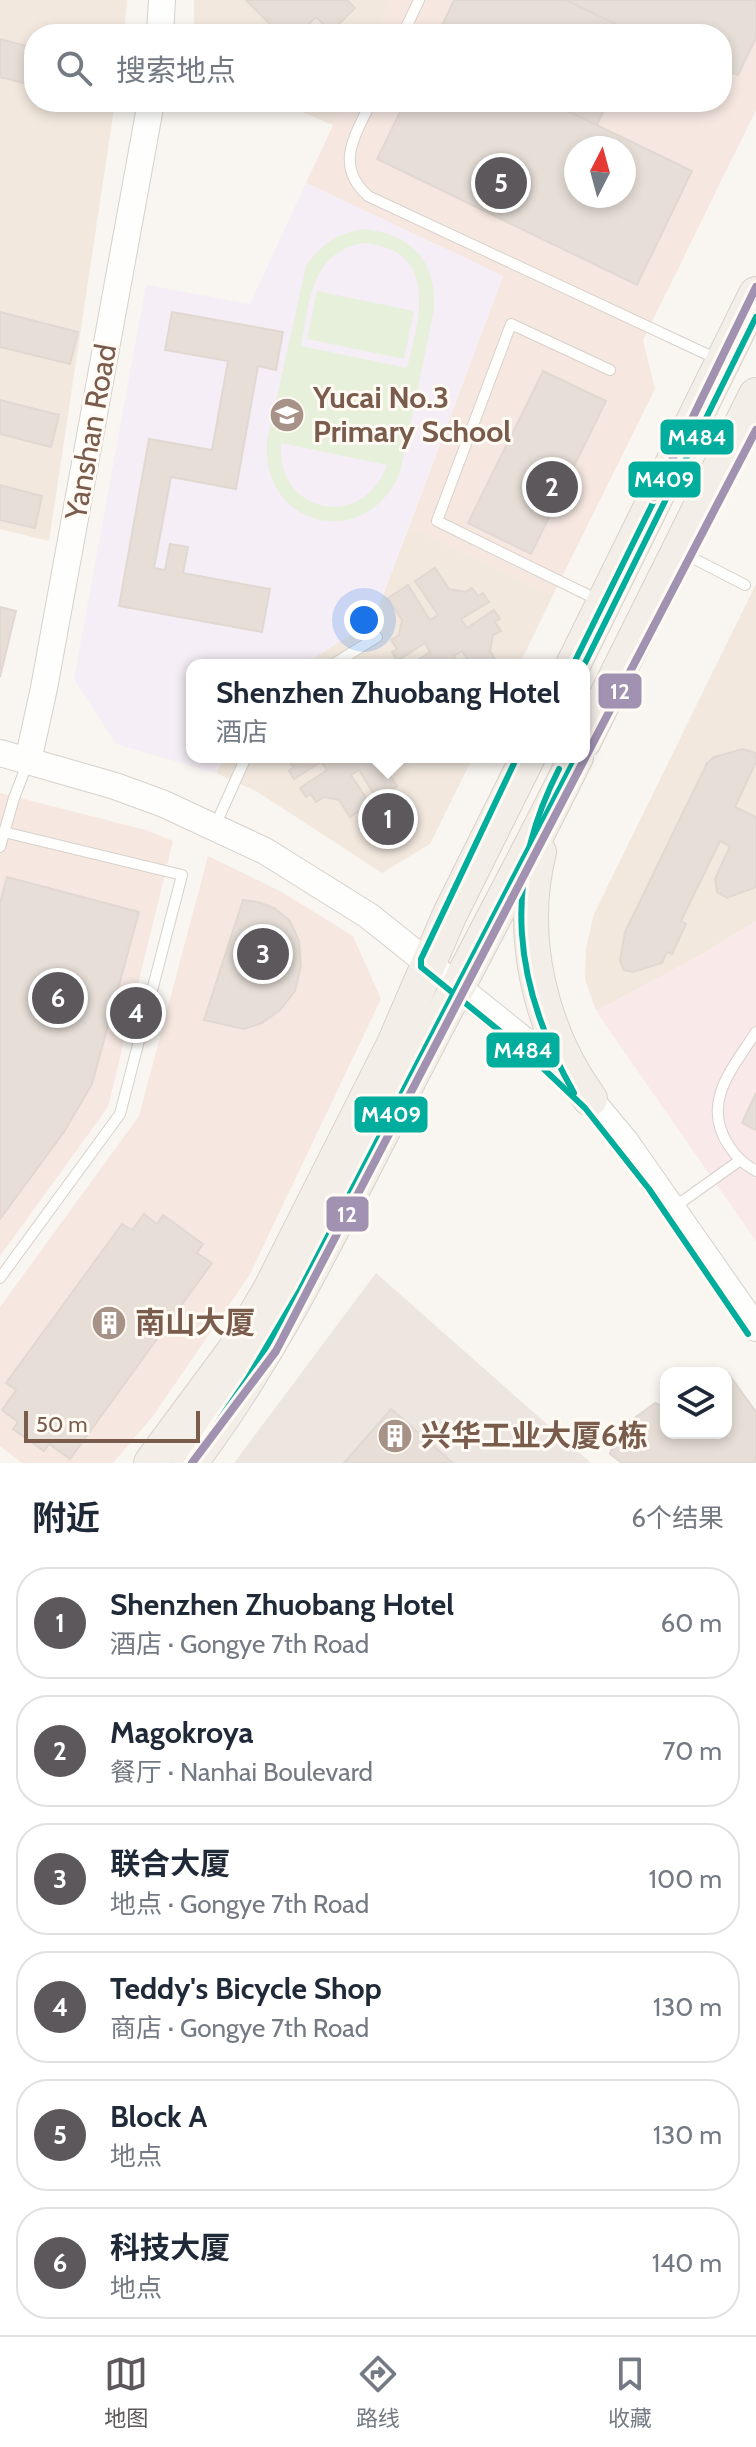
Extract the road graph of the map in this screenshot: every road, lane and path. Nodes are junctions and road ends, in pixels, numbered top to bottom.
1 (162, 0) edge
2 (419, 0) edge
3 (161, 24) edge
4 (408, 24) edge
5 (149, 112) edge
6 (367, 112) edge
7 (756, 294) edge
8 (723, 362) junction
9 (610, 370) dead end
10 (756, 395) edge
11 (679, 550) junction
12 (745, 585) dead end
13 (603, 603) junction
14 (377, 637) dead end
15 (342, 659) edge
16 (576, 659) edge
17 (590, 729) edge
18 (0, 753) edge
19 (28, 761) junction
20 (243, 763) edge
21 (525, 763) edge
22 (573, 763) edge
23 (548, 813) junction
24 (215, 826) junction
25 (4, 832) junction
26 (0, 847) edge
27 (430, 963) junction
28 (458, 987) junction
29 (756, 1032) edge
30 (590, 1099) junction
31 (739, 1161) junction
32 (756, 1171) edge
33 (673, 1208) junction
34 (0, 1278) edge
35 (756, 1328) edge
36 (151, 1463) edge
37 (190, 1463) edge

1 - 3 street
2 - 4 lane
5 - 19 street, Yanshan Road
6 - 8 lane
7 - 8 main road
8 - 13 main road
9 - 13 lane
10 - 11 main road
11 - 12 lane
11 - 17 main road
13 - 16 main road
14 - 15 lane
18 - 19 street
19 - 24 street
19 - 25 lane
20 - 24 lane
21 - 27 main road
22 - 23 main road
23 - 28 main road
23 - 30 main road
24 - 27 street
25 - 26 lane
25 - 34 lane
27 - 28 street
27 - 36 main road
28 - 30 street
28 - 37 main road
29 - 31 lane
30 - 33 street
31 - 32 lane
31 - 33 lane
33 - 35 street

